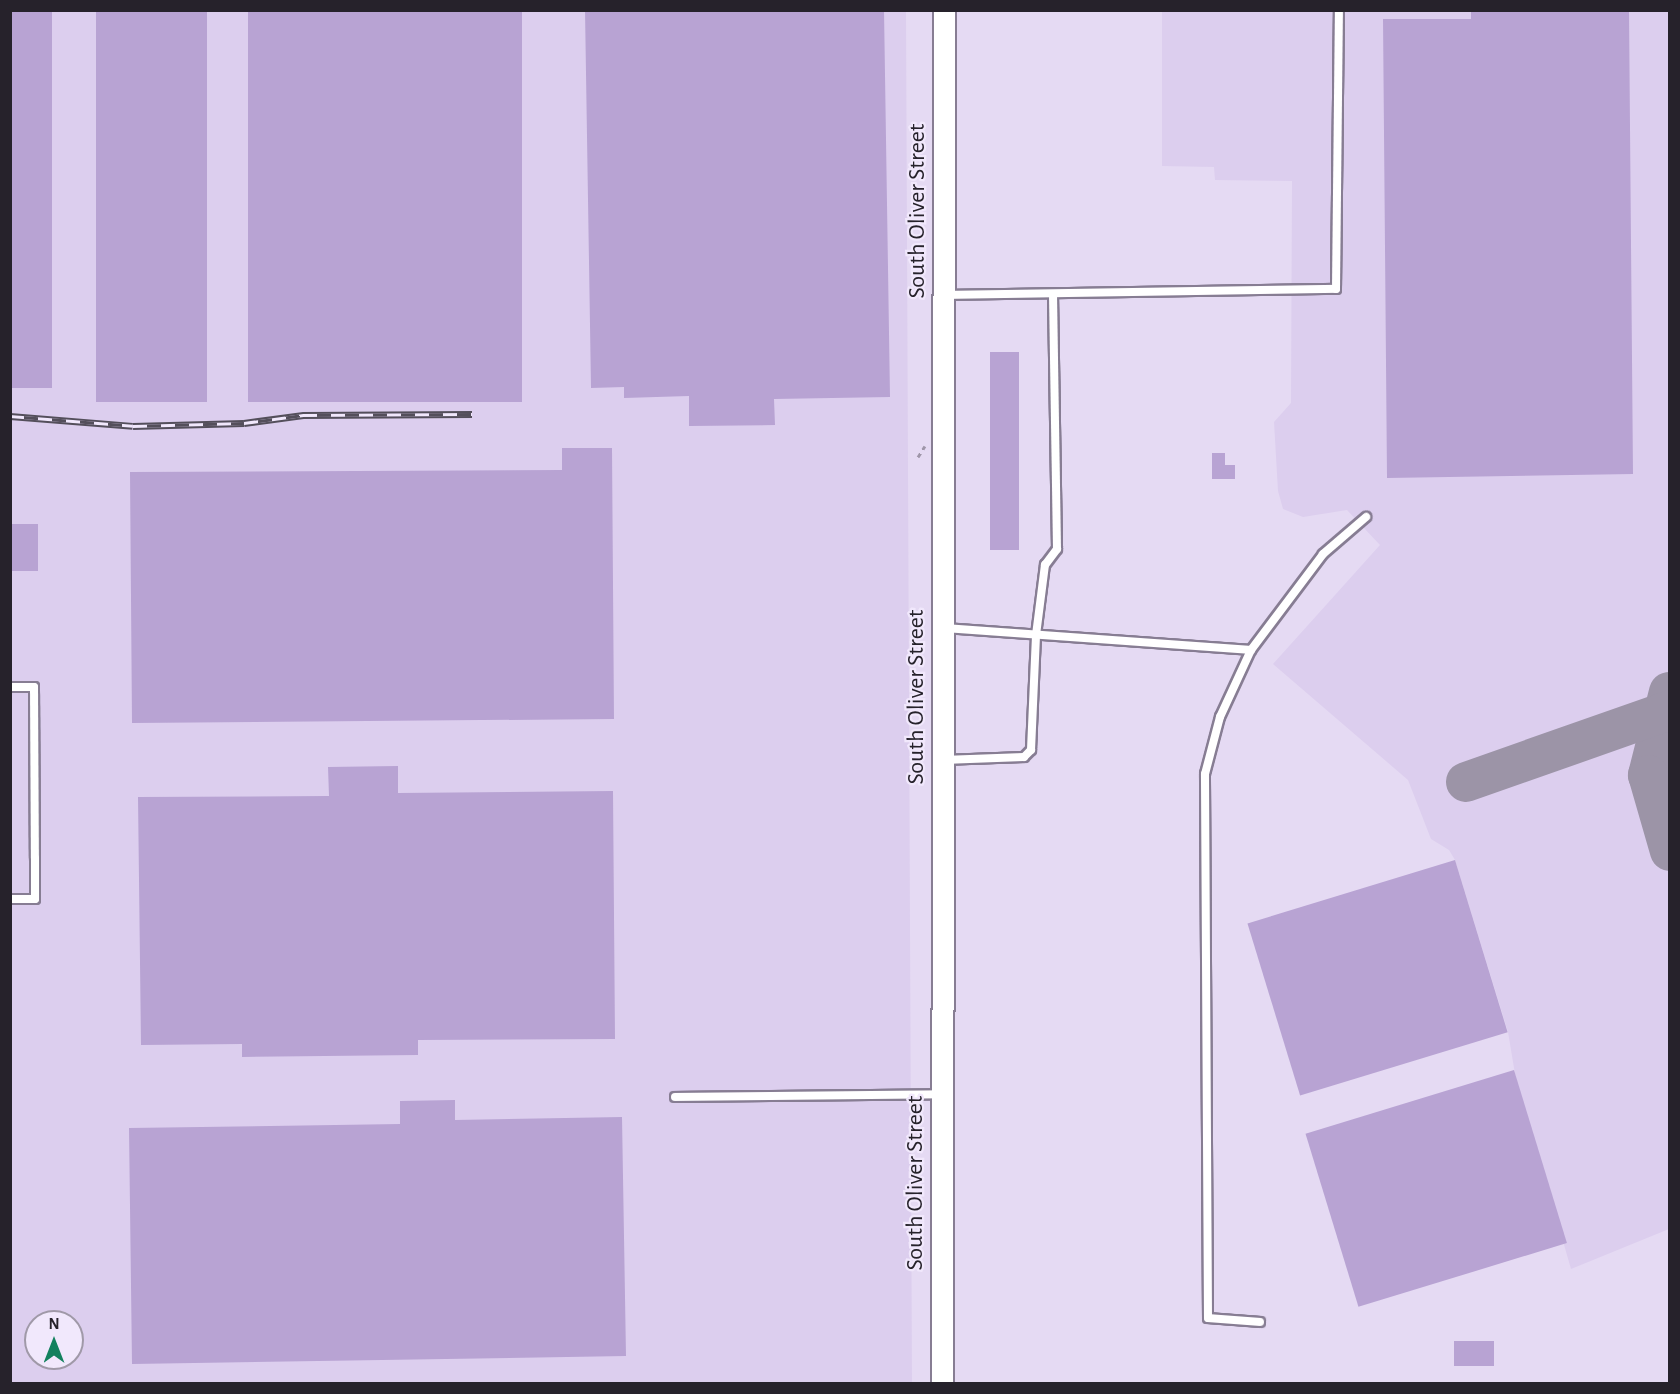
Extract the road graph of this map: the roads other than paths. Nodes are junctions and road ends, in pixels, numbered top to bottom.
1 (944, 10) edge
2 (1339, 10) edge
3 (943, 295) junction
4 (1053, 295) junction
5 (1366, 517) dead end
6 (943, 628) junction
7 (1036, 635) junction
8 (1251, 650) junction
9 (10, 687) edge
10 (942, 760) junction
11 (10, 899) edge
12 (942, 1094) junction
13 (675, 1097) dead end
14 (1260, 1322) dead end
15 (942, 1383) edge

1 - 3 main road, South Oliver Street
2 - 4 lane
3 - 4 lane
3 - 6 main road, South Oliver Street
4 - 7 lane
5 - 8 lane
6 - 7 lane
6 - 10 main road, South Oliver Street
7 - 8 lane
7 - 10 lane
8 - 14 lane
9 - 11 lane
10 - 12 main road, South Oliver Street
12 - 13 lane
12 - 15 main road, South Oliver Street

